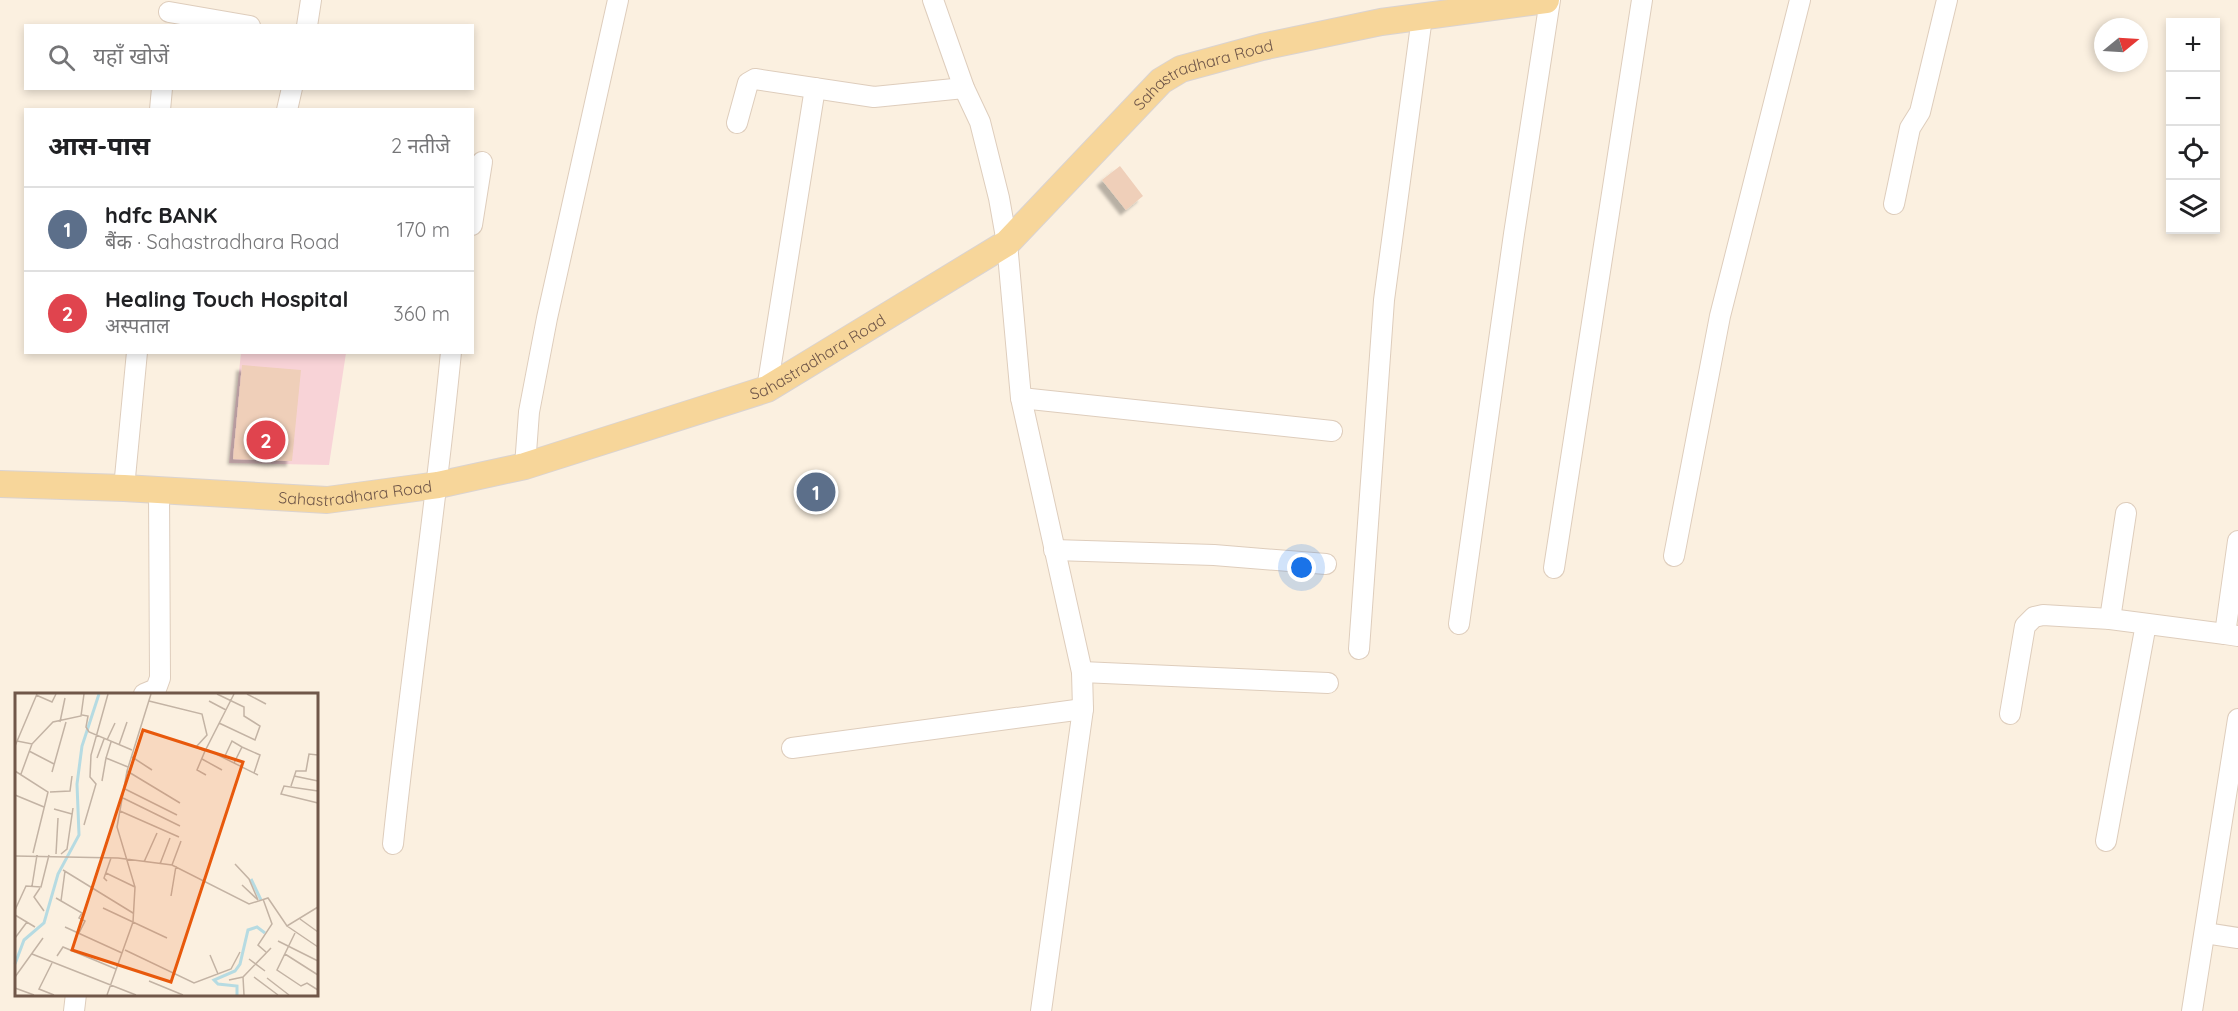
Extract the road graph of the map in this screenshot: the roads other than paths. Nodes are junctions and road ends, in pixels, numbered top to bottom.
1 (311, 0) edge
2 (618, 0) edge
3 (933, 0) edge
4 (1548, 0) edge
5 (1642, 0) edge
6 (1800, 0) edge
7 (1947, 0) edge
8 (169, 13) edge
9 (1422, 17) junction
10 (238, 24) edge
11 (307, 24) edge
12 (964, 87) junction
13 (815, 88) junction
14 (162, 90) edge
15 (292, 90) edge
16 (160, 108) edge
17 (287, 108) edge
18 (737, 123) dead end
19 (482, 162) dead end
20 (1894, 204) dead end
21 (474, 212) edge
22 (1007, 243) junction
23 (137, 354) edge
24 (451, 354) edge
25 (767, 389) junction
26 (1021, 398) junction
27 (1332, 431) dead end
28 (525, 466) junction
29 (0, 484) edge
30 (438, 484) junction
31 (124, 488) junction
32 (159, 490) junction
33 (2126, 513) dead end
34 (2238, 541) edge
35 (1054, 550) junction
36 (1674, 556) dead end
37 (1326, 564) dead end
38 (1554, 568) dead end
39 (2110, 619) junction
40 (1460, 624) dead end
41 (2146, 624) junction
42 (2232, 635) edge
43 (1359, 649) dead end
44 (1082, 672) junction
45 (1328, 683) dead end
46 (146, 693) edge
47 (1083, 709) junction
48 (2010, 714) dead end
49 (2238, 719) edge
50 (792, 748) dead end
51 (2230, 826) edge
52 (2106, 841) dead end
53 (393, 844) dead end
54 (2205, 933) junction
55 (2238, 938) edge
56 (76, 996) edge
57 (74, 1011) edge
58 (1041, 1011) edge
59 (2192, 1011) edge

1 - 11 street
2 - 28 street
3 - 12 street
4 - 9 main road, Sahastradhara Road
4 - 40 street
5 - 38 street
6 - 36 street
7 - 20 street
8 - 10 street
9 - 22 main road, Sahastradhara Road
9 - 43 street
12 - 13 street
12 - 22 street
13 - 18 street
13 - 25 street
14 - 16 street
15 - 17 street
19 - 21 street
22 - 25 main road, Sahastradhara Road
22 - 26 street
23 - 31 street
24 - 30 street
25 - 28 main road, Sahastradhara Road
26 - 27 street
26 - 35 street
28 - 30 main road, Sahastradhara Road
29 - 31 main road, Sahastradhara Road
30 - 32 main road, Sahastradhara Road
30 - 53 street
31 - 32 main road, Sahastradhara Road
32 - 46 street
33 - 39 street
34 - 42 street
35 - 37 street
35 - 44 street
39 - 41 street
39 - 48 street
41 - 42 street
41 - 52 street
44 - 45 street
44 - 47 street
47 - 50 street
47 - 58 street
49 - 51 street
51 - 54 street
54 - 55 street
54 - 59 street
56 - 57 street

